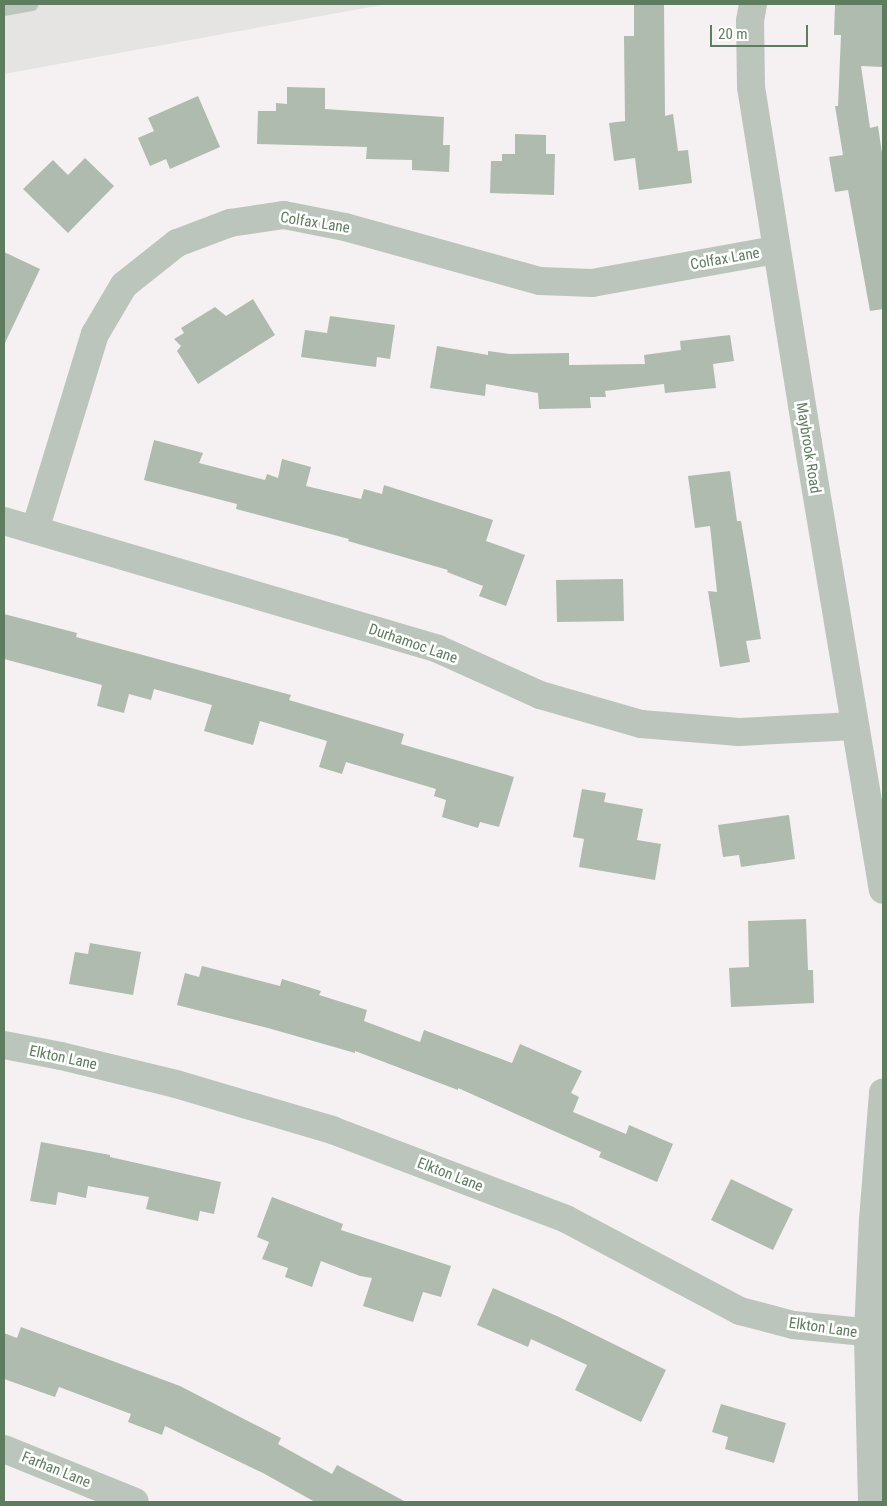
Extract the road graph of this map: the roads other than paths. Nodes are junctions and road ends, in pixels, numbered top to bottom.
1 (32, 4) edge
2 (753, 4) edge
3 (4, 9) edge
4 (776, 250) junction
5 (4, 521) edge
6 (35, 530) junction
7 (855, 726) junction
8 (883, 890) edge
9 (4, 1045) edge
10 (883, 1092) edge
11 (876, 1334) edge
12 (4, 1449) edge
13 (135, 1502) edge
14 (872, 1502) edge

1 - 3 lane
2 - 4 street, Maybrook Road
4 - 6 street, Colfax Lane
4 - 7 street, Maybrook Road
5 - 6 street, Durhamoc Lane
6 - 7 street, Durhamoc Lane
7 - 8 street, Maybrook Road
9 - 11 street, Elkton Lane
10 - 11 street
11 - 14 street
12 - 13 street, Farhan Lane

